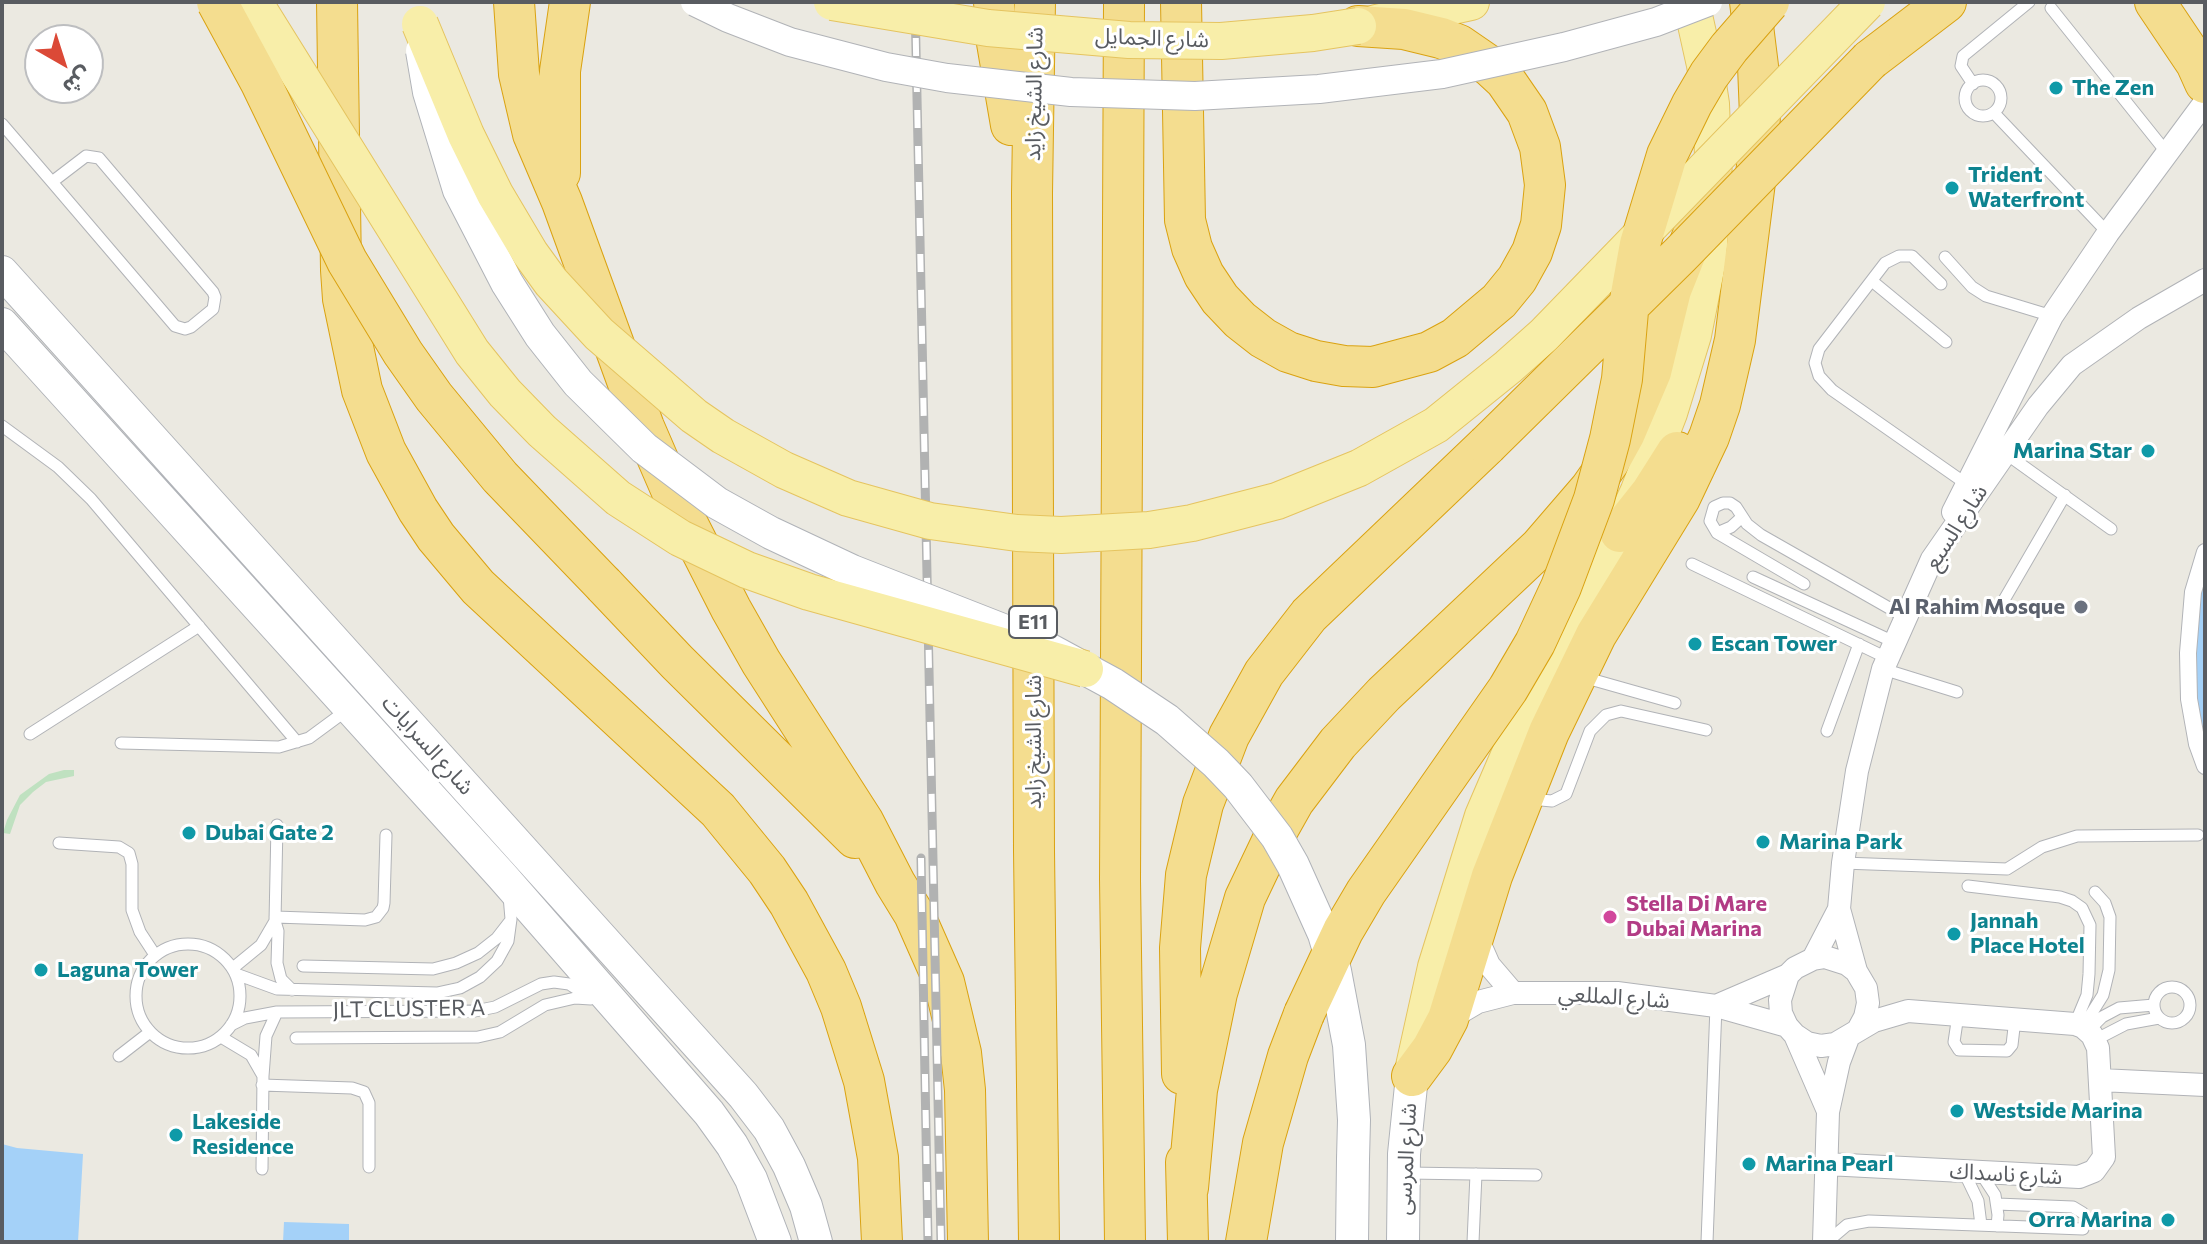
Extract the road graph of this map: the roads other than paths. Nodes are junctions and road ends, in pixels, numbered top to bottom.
1 (217, 2) edge
2 (254, 2) edge
3 (337, 2) edge
4 (514, 2) edge
5 (570, 2) edge
6 (695, 2) edge
7 (832, 2) edge
8 (994, 2) edge
9 (1035, 2) edge
10 (1124, 2) edge
11 (1181, 2) edge
12 (1471, 2) edge
13 (1691, 2) edge
14 (1708, 2) edge
15 (1750, 2) edge
16 (1769, 2) edge
17 (1867, 2) edge
18 (1919, 2) edge
19 (1946, 2) edge
20 (2029, 2) edge
21 (2155, 2) edge
22 (2051, 8) dead end
23 (417, 13) edge
24 (1358, 26) junction
25 (1870, 60) junction
26 (2205, 83) edge
27 (1973, 84) junction
28 (2205, 102) edge
29 (1994, 113) junction
30 (2, 124) edge
31 (2167, 153) junction
32 (52, 182) junction
33 (1714, 182) junction
34 (1032, 193) junction
35 (562, 202) junction
36 (2108, 233) junction
37 (1945, 257) dead end
38 (2, 272) edge
39 (2205, 280) edge
40 (1872, 281) junction
41 (1941, 284) dead end
42 (27, 299) junction
43 (1739, 301) junction
44 (2, 322) edge
45 (2046, 326) junction
46 (1946, 342) dead end
47 (2072, 365) junction
48 (2, 426) edge
49 (2005, 453) junction
50 (1965, 483) junction
51 (2065, 495) junction
52 (1742, 517) junction
53 (2111, 529) dead end
54 (1620, 532) junction
55 (1717, 533) junction
56 (2205, 552) edge
57 (1932, 559) junction
58 (1692, 564) dead end
59 (1753, 577) dead end
60 (1804, 584) dead end
61 (2004, 600) dead end
62 (1905, 617) junction
63 (199, 626) junction
64 (1859, 644) junction
65 (1888, 656) junction
66 (1085, 669) junction
67 (1575, 675) junction
68 (1957, 692) dead end
69 (1675, 703) dead end
70 (351, 707) junction
71 (1706, 730) dead end
72 (1827, 731) dead end
73 (30, 734) dead end
74 (297, 742) junction
75 (121, 743) dead end
76 (2205, 766) edge
77 (1522, 799) junction
78 (277, 825) dead end
79 (386, 835) dead end
80 (2198, 835) dead end
81 (59, 843) dead end
82 (1843, 863) junction
83 (502, 876) junction
84 (895, 883) junction
85 (1968, 886) dead end
86 (2095, 892) dead end
87 (1839, 909) junction
88 (275, 919) junction
89 (511, 919) junction
90 (1475, 933) junction
91 (155, 955) junction
92 (1813, 959) junction
93 (303, 966) dead end
94 (234, 971) junction
95 (1788, 975) junction
96 (1861, 980) junction
97 (292, 990) junction
98 (1513, 993) junction
99 (591, 999) junction
100 (2154, 1005) junction
101 (1716, 1006) junction
102 (1908, 1011) junction
103 (277, 1012) junction
104 (1958, 1015) junction
105 (2159, 1018) junction
106 (1448, 1019) junction
107 (2015, 1019) junction
108 (231, 1025) junction
109 (1791, 1030) junction
110 (2085, 1030) junction
111 (150, 1032) junction
112 (1853, 1034) junction
113 (221, 1037) junction
114 (296, 1038) dead end
115 (656, 1051) junction
116 (119, 1056) dead end
117 (1412, 1076) junction
118 (262, 1080) junction
119 (2100, 1080) junction
120 (2205, 1085) edge
121 (1828, 1112) junction
122 (1827, 1164) junction
123 (369, 1167) dead end
124 (262, 1169) dead end
125 (1972, 1172) junction
126 (1403, 1173) junction
127 (1476, 1174) junction
128 (1536, 1175) dead end
129 (1188, 1188) junction
130 (1997, 1204) junction
131 (2083, 1213) dead end
132 (1981, 1225) junction
133 (1997, 1226) junction
134 (2083, 1229) dead end
135 (1407, 1234) edge
136 (775, 1242) edge
137 (816, 1242) edge
138 (882, 1242) edge
139 (968, 1242) edge
140 (1039, 1242) edge
141 (1125, 1242) edge
142 (1188, 1242) edge
143 (1246, 1242) edge
144 (1352, 1242) edge
145 (1473, 1242) edge
146 (1707, 1242) edge
147 (1826, 1242) edge

1 - 84 highway, bridge
2 - 66 main road, bridge
3 - 138 highway
4 - 35 highway
5 - 35 highway
6 - 14 street, bridge
7 - 24 main road, شارع الجمايل, bridge
8 - 34 highway
9 - 34 highway, شارع الشيخ زايد / E11
10 - 141 highway
11 - 24 highway, bridge
12 - 24 main road, شارع الجمايل
13 - 33 main road
15 - 43 highway
16 - 143 highway, bridge
17 - 23 main road, bridge
18 - 25 highway
19 - 25 highway
20 - 27 lane
21 - 26 highway
22 - 31 lane
23 - 66 main road, bridge
25 - 129 highway, bridge
27 - 29 lane
27 - 29 lane
28 - 31 street
29 - 36 lane
30 - 32 lane
31 - 36 street
32 - 32 lane
33 - 54 main road
33 - 129 highway
34 - 140 highway, شارع الشيخ زايد / E11
35 - 84 highway
36 - 45 street
37 - 45 lane
38 - 42 main road, شارع السرايات
39 - 47 street, شارع السبع
40 - 41 lane
40 - 46 lane
40 - 50 lane
42 - 44 main road
42 - 137 main road, شارع السرايات
43 - 54 highway
43 - 67 highway
44 - 70 main road, شارع السرايات
45 - 47 street
45 - 50 street
47 - 49 street, شارع السبع
48 - 63 lane
49 - 51 lane
49 - 57 street, شارع السبع
50 - 57 street
51 - 53 lane
51 - 61 lane
52 - 55 lane
52 - 55 lane
52 - 62 lane
54 - 117 main road
55 - 60 lane
56 - 76 street
57 - 62 street, شارع السبع
58 - 64 lane
59 - 65 lane
62 - 65 street, شارع السبع
63 - 73 lane
63 - 74 lane
64 - 65 lane
64 - 72 lane
65 - 68 lane
65 - 82 street, شارع السبع
66 - 144 main road, bridge
67 - 69 lane
67 - 77 highway
70 - 74 lane
70 - 83 main road, شارع السرايات
71 - 77 lane
74 - 75 lane
77 - 90 highway
78 - 88 lane
79 - 88 lane
80 - 82 lane
81 - 91 lane
82 - 87 street, شارع السبع
83 - 89 lane, JLT CLUSTER A
83 - 115 main road, شارع السرايات
84 - 139 highway
85 - 110 lane
86 - 110 lane
87 - 92 street, شارع السبع
87 - 96 street, شارع السبع
88 - 94 lane
88 - 97 lane
89 - 93 lane
89 - 97 lane, JLT CLUSTER A
90 - 98 street
90 - 106 highway
91 - 94 lane, JLT CLUSTER A
91 - 111 lane
92 - 95 street
92 - 96 street
94 - 97 lane, JLT CLUSTER A
94 - 108 lane
95 - 101 street
95 - 109 street
96 - 102 street
96 - 112 street
98 - 101 street, شارع المللعي
98 - 106 street, شارع المللعي
99 - 103 lane, JLT CLUSTER A
99 - 114 lane
99 - 115 lane, JLT CLUSTER A
100 - 105 lane
100 - 105 lane
100 - 110 lane
101 - 109 street, شارع المللعي
101 - 146 lane
102 - 104 street
102 - 112 street
103 - 108 lane, JLT CLUSTER A
103 - 118 lane
104 - 107 street
104 - 107 lane
105 - 110 lane
106 - 117 highway
107 - 110 street
108 - 113 lane
109 - 112 street
109 - 121 street
110 - 119 street, شارع ناسداك
111 - 113 lane
111 - 116 lane
112 - 121 street
113 - 118 lane
115 - 136 main road, شارع السرايات
117 - 126 main road, شارع المرسى
118 - 123 lane
118 - 124 lane
119 - 120 street
119 - 125 street, شارع ناسداك
121 - 122 street
122 - 125 street, شارع ناسداك
122 - 147 street
125 - 130 lane
125 - 132 lane
126 - 127 lane
126 - 135 main road, شارع المرسى
127 - 128 lane
127 - 145 lane
129 - 142 highway
130 - 131 lane
130 - 133 lane
132 - 133 lane
132 - 147 lane
133 - 134 lane

